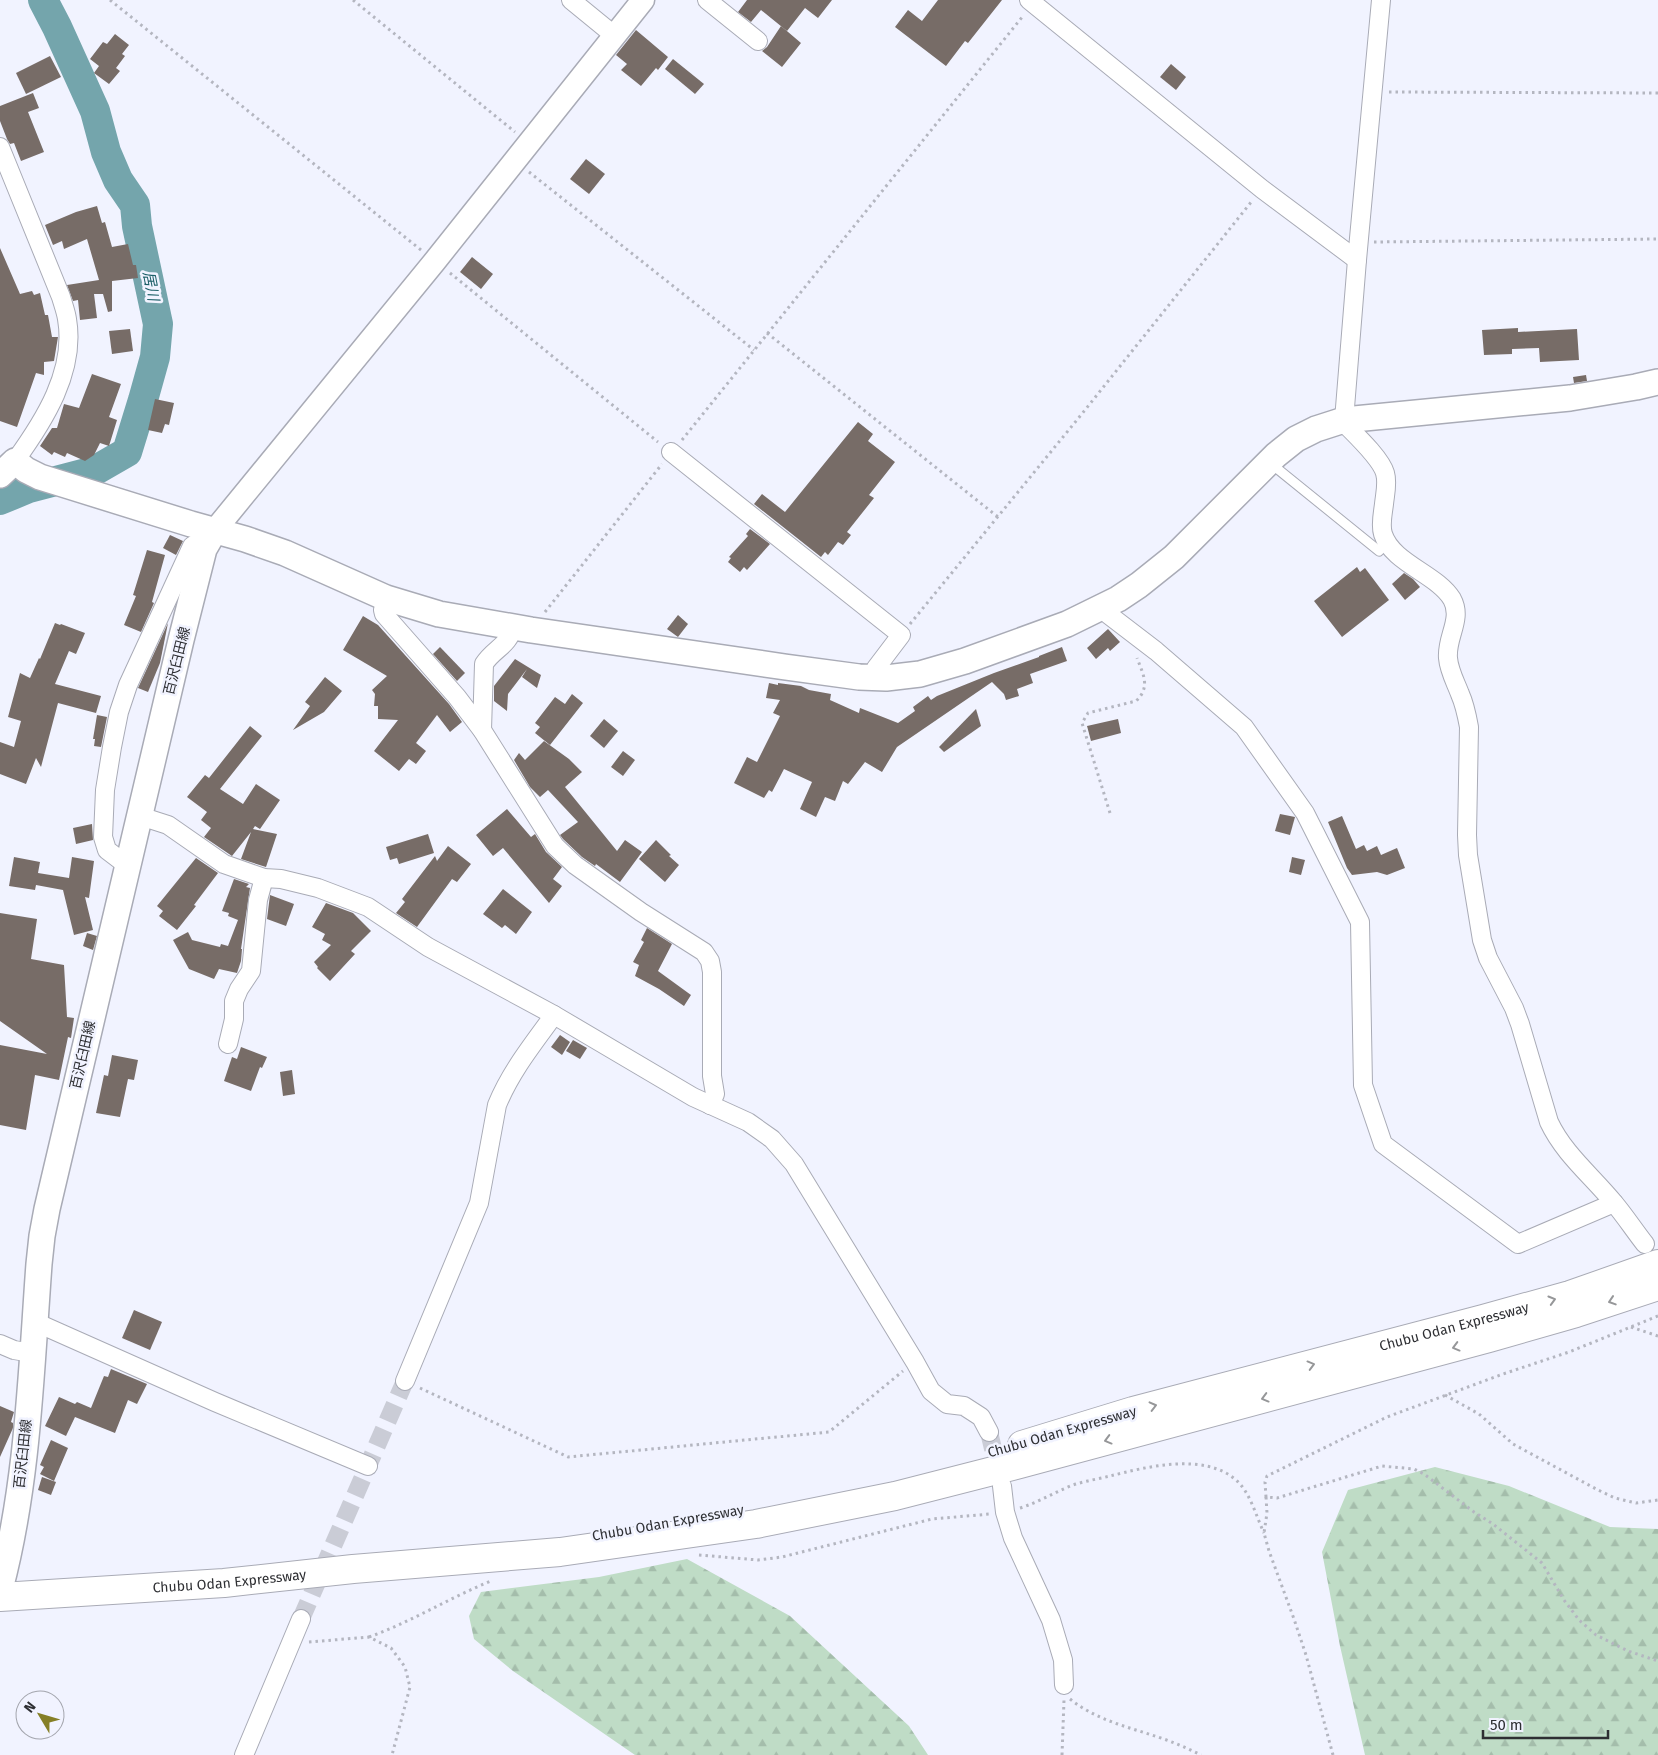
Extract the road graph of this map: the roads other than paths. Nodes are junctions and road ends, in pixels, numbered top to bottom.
1 (571, 0) edge
2 (643, 0) edge
3 (707, 0) edge
4 (1381, 0) edge
5 (1031, 2) edge
6 (615, 36) junction
7 (758, 41) dead end
8 (0, 147) edge
9 (1357, 260) junction
10 (1658, 382) edge
11 (1344, 420) junction
12 (671, 452) road end
13 (1269, 462) junction
14 (8, 468) edge
15 (210, 538) junction
16 (1387, 543) junction
17 (386, 598) junction
18 (1103, 607) junction
19 (522, 628) junction
20 (873, 678) junction
21 (482, 730) junction
22 (140, 816) junction
23 (128, 866) junction
24 (264, 878) junction
25 (554, 1015) junction
26 (228, 1044) dead end
27 (710, 1105) junction
28 (1614, 1203) junction
29 (1651, 1254) edge
30 (1658, 1286) edge
31 (35, 1322) junction
32 (0, 1344) edge
33 (32, 1353) junction
34 (405, 1381) tunnel mouth
35 (989, 1432) tunnel mouth
36 (368, 1466) dead end
37 (1002, 1486) tunnel mouth
38 (457, 1562) junction
39 (0, 1589) edge
40 (0, 1596) edge
41 (301, 1619) tunnel mouth
42 (1064, 1685) road end
43 (244, 1755) edge

1 - 6 street
2 - 6 street
3 - 7 street
4 - 9 street
5 - 9 street
6 - 15 street
8 - 14 street
9 - 11 street
10 - 11 main road
11 - 13 main road
11 - 16 street
12 - 20 street
13 - 16 lane
13 - 18 main road
14 - 15 main road
15 - 17 main road
15 - 22 main road, 百沢臼田線
15 - 23 street
16 - 28 street
17 - 19 main road
17 - 21 street
18 - 20 main road
18 - 28 street
19 - 20 main road
19 - 21 street
21 - 27 street
22 - 23 main road, 百沢臼田線
22 - 24 street
23 - 31 main road, 百沢臼田線
24 - 25 street
24 - 26 street
25 - 27 street
25 - 34 street
27 - 35 street
28 - 29 street
38 -> 29 highway, Chubu Odan Expressway
30 -> 38 highway, Chubu Odan Expressway
31 - 33 main road, 百沢臼田線
31 - 36 street
32 - 33 street
33 - 39 main road, 百沢臼田線
37 - 42 street
38 - 40 highway, Chubu Odan Expressway
41 - 43 street

